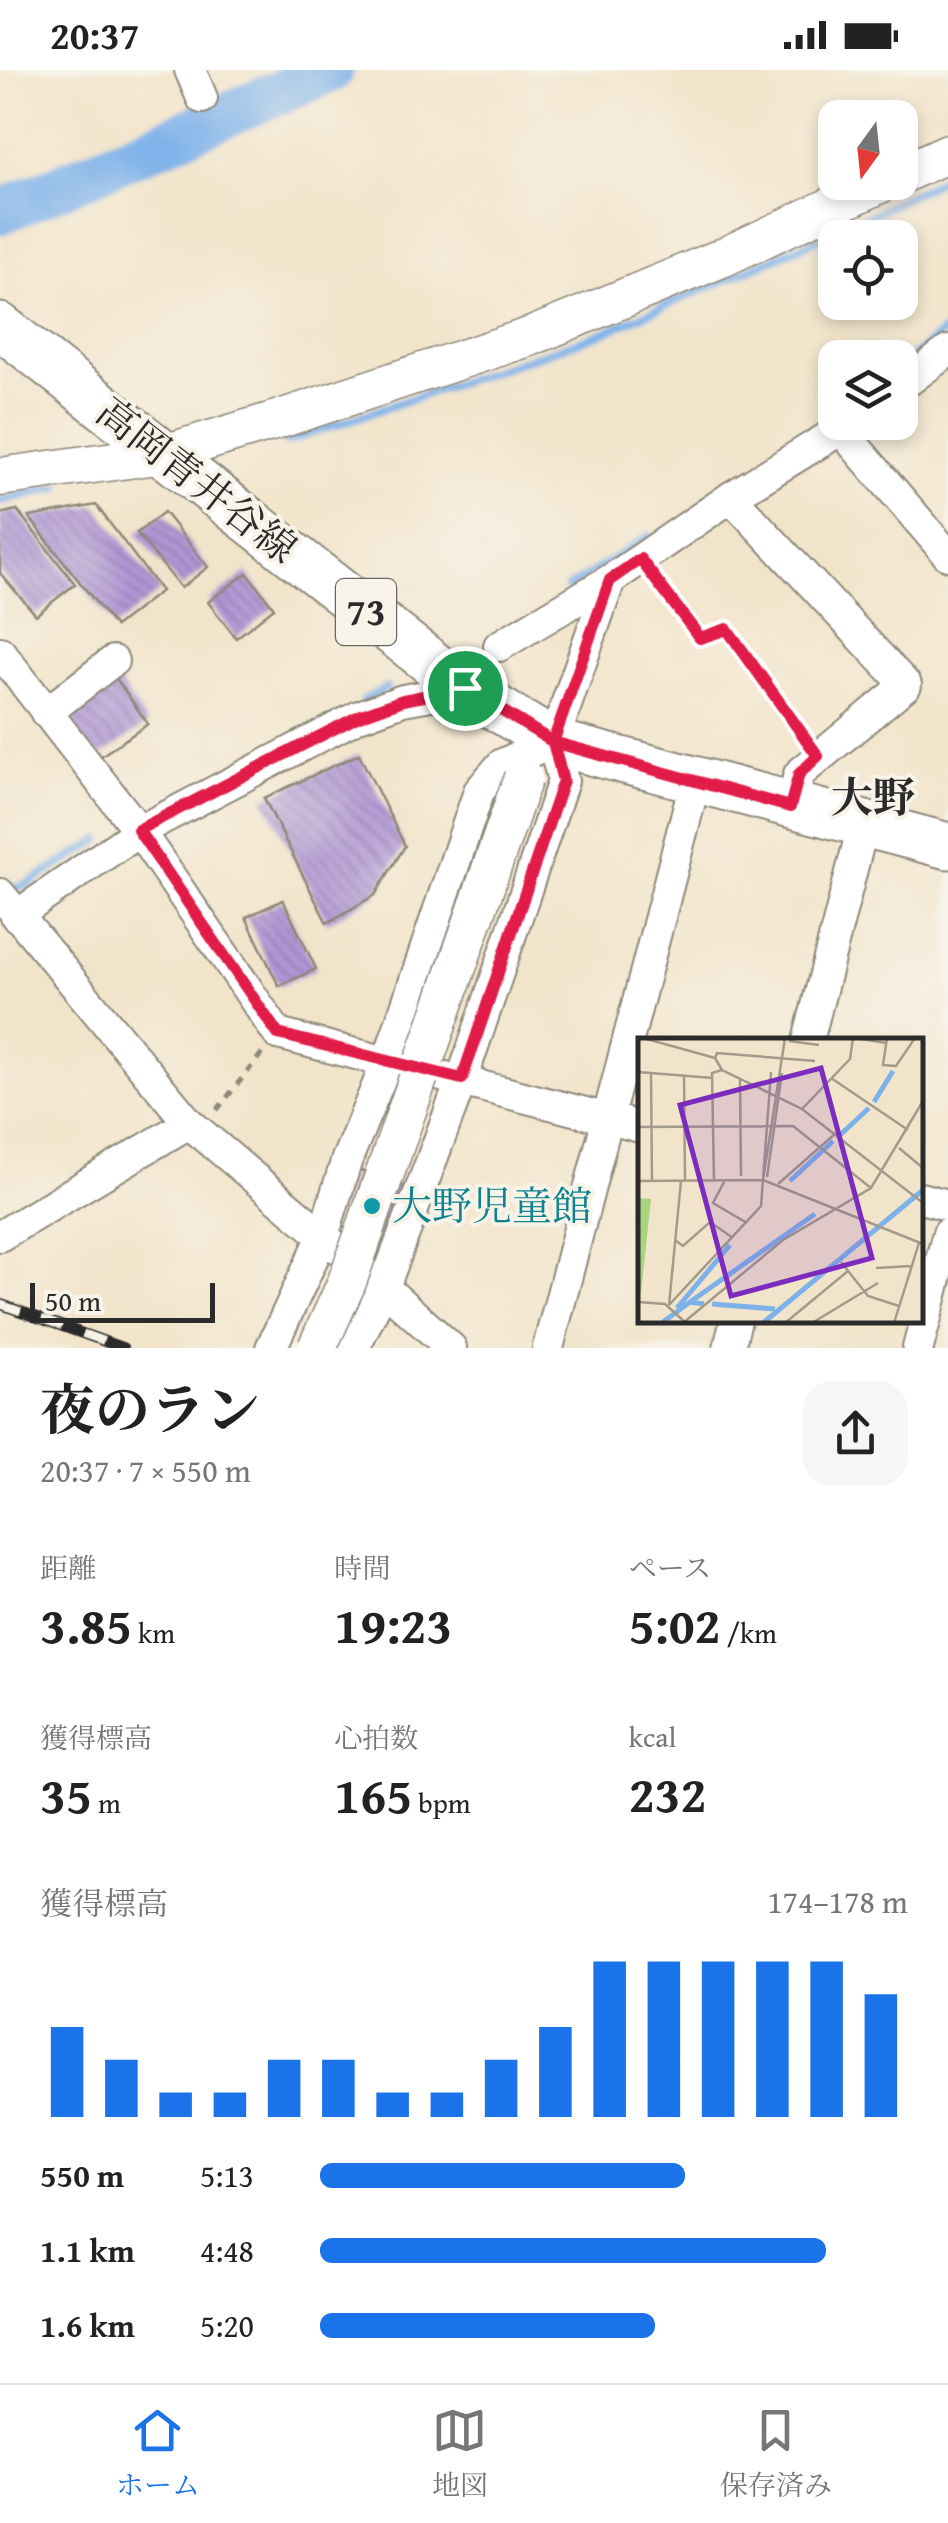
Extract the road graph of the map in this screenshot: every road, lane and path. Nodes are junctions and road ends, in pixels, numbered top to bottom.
1 (948, 152) edge
2 (918, 166) edge
3 (846, 200) edge
4 (0, 326) edge
5 (948, 351) edge
6 (918, 374) edge
7 (826, 440) edge
8 (858, 440) edge
9 (164, 454) junction
10 (0, 477) edge
11 (730, 497) junction
12 (948, 555) edge
13 (640, 559) junction
14 (610, 580) junction
15 (499, 646) dead end
16 (0, 652) edge
17 (113, 662) dead end
18 (465, 688) junction
19 (46, 712) junction
20 (553, 742) junction
21 (818, 756) junction
22 (689, 806) dead end
23 (790, 807) junction
24 (864, 826) junction
25 (138, 830) junction
26 (948, 846) edge
27 (8, 905) edge
28 (278, 1034) junction
29 (809, 1038) edge
30 (388, 1060) junction
31 (462, 1079) junction
32 (608, 1118) junction
33 (188, 1123) junction
34 (638, 1126) edge
35 (923, 1199) edge
36 (948, 1205) edge
37 (948, 1233) edge
38 (0, 1236) edge
39 (323, 1236) junction
40 (384, 1288) junction
41 (735, 1323) edge
42 (270, 1348) edge
43 (317, 1348) edge
44 (354, 1348) edge
45 (452, 1348) edge
46 (548, 1348) edge
47 (729, 1348) edge
48 (918, 1348) edge

1 - 2 street
3 - 9 street
4 - 9 main road, 高岡青井谷線 / 73
5 - 6 street
7 - 11 street
8 - 12 street
9 - 10 street
9 - 18 main road, 高岡青井谷線 / 73
11 - 13 street
11 - 21 street
13 - 14 street
13 - 21 path
14 - 15 street
14 - 20 street
16 - 19 street
17 - 19 street
18 - 20 main road, 高岡青井谷線 / 73
18 - 25 street
19 - 25 street
20 - 23 main road, 高岡青井谷線 / 73
20 - 30 street
20 - 31 street
20 - 43 street, bridge
21 - 23 street
22 - 32 street
23 - 24 main road, 高岡青井谷線 / 73
24 - 26 main road, 高岡青井谷線 / 73
24 - 29 street
25 - 27 street
25 - 28 street
27 - 33 street
28 - 30 street
28 - 33 path
30 - 31 street
30 - 39 street
31 - 32 street
31 - 40 street
32 - 34 street
32 - 46 street
33 - 38 street
33 - 39 street
35 - 36 street
37 - 48 street
39 - 40 street
39 - 42 street
40 - 44 street
40 - 45 street
41 - 47 street

